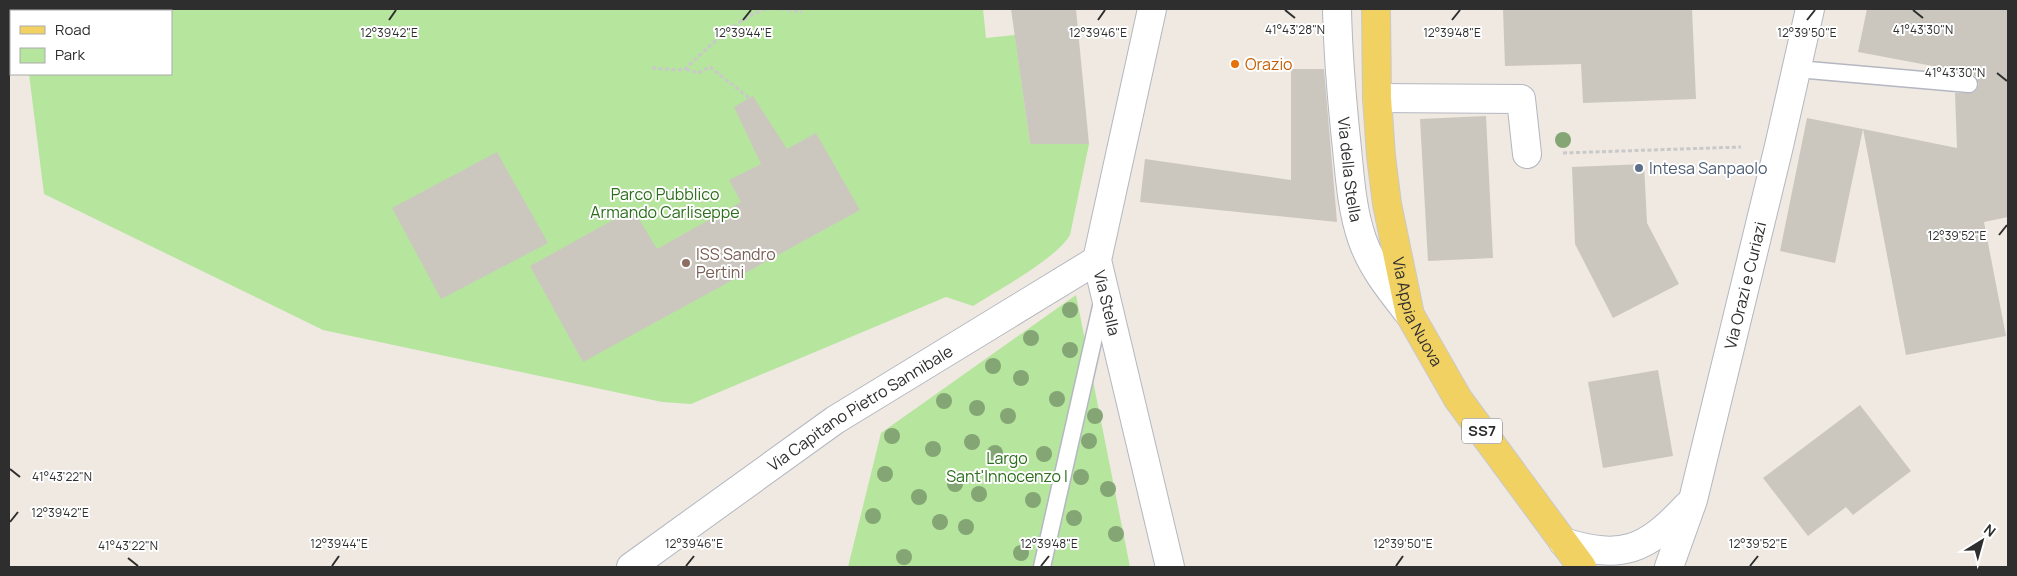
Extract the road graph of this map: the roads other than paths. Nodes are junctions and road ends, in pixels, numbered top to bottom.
1 (1152, 9) edge
2 (1337, 9) edge
3 (1376, 9) edge
4 (1810, 9) edge
5 (1797, 69) junction
6 (1969, 84) dead end
7 (1377, 98) junction
8 (1527, 154) road end
9 (1097, 260) junction
10 (1104, 293) junction
11 (1410, 315) junction
12 (1693, 500) junction
13 (1563, 542) junction
14 (631, 567) edge
15 (1042, 567) edge
16 (1170, 567) edge
17 (1582, 567) edge
18 (1669, 567) edge

1 - 9 street, Via Stella
2 - 11 street, Via della Stella
3 - 7 main road, Via Appia Nuova / SS7
4 - 5 street, Via Orazi e Curiazi
5 - 6 lane
5 - 12 street, Via Orazi e Curiazi
7 - 8 street
7 - 11 main road, Via Appia Nuova / SS7
9 - 10 street, Via Stella
9 - 14 street, Via Capitano Pietro Sannibale
10 - 15 lane
10 - 16 street, Via Stella
11 - 13 main road, Via Appia Nuova / SS7
12 - 13 street
12 - 18 street, Via Orazi e Curiazi
13 - 17 main road, Via Appia Nuova / SS7

